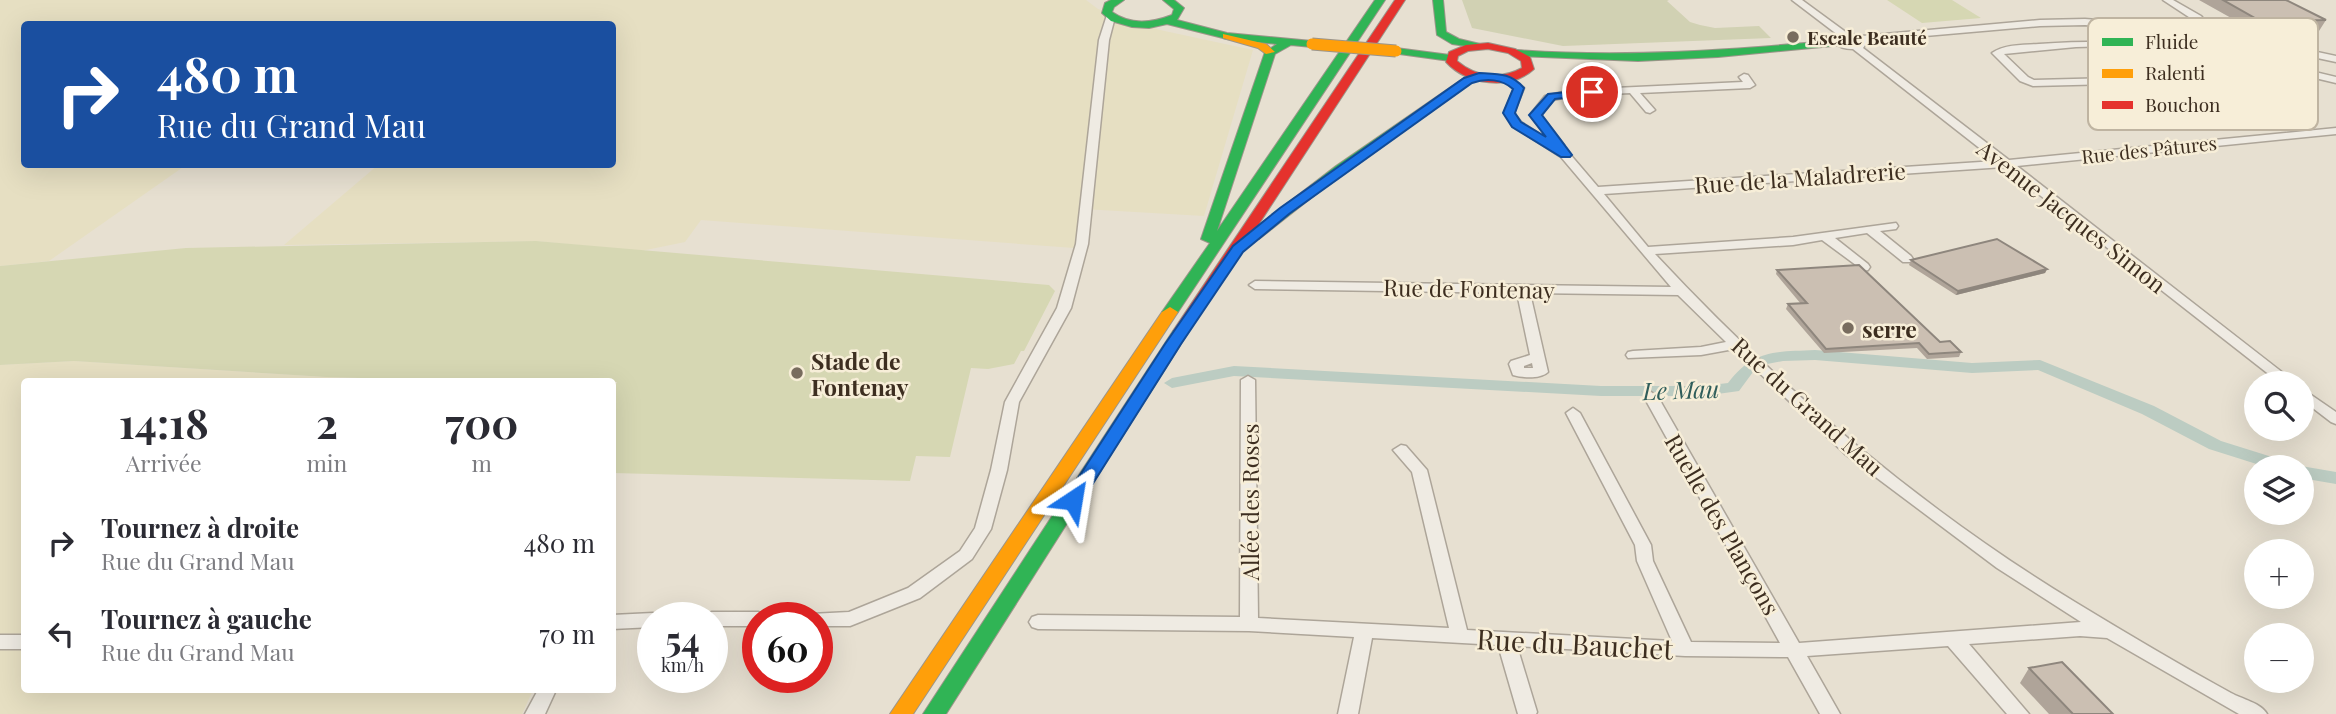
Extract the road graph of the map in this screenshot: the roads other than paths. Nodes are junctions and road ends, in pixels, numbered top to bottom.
1 (1168, 0) edge
2 (1380, 0) edge
3 (1400, 0) edge
4 (1438, 0) edge
5 (1796, 0) edge
6 (2167, 0) edge
7 (1111, 9) edge
8 (2198, 18) edge
9 (1168, 21) junction
10 (2088, 22) edge
11 (1227, 36) junction
12 (1841, 39) junction
13 (1289, 42) junction
14 (1859, 43) junction
15 (2088, 44) edge
16 (1476, 46) junction
17 (1270, 52) junction
18 (2318, 55) edge
19 (1450, 58) junction
20 (1523, 59) junction
21 (2336, 59) edge
22 (2318, 76) edge
23 (1479, 77) junction
24 (1507, 78) junction
25 (1744, 78) dead end
26 (2336, 80) edge
27 (2088, 82) edge
28 (1632, 90) junction
29 (1650, 110) dead end
30 (2336, 131) edge
31 (1565, 155) junction
32 (2004, 164) junction
33 (1596, 191) junction
34 (1892, 226) dead end
35 (1869, 229) junction
36 (1824, 236) junction
37 (1238, 249) junction
38 (1645, 251) junction
39 (1908, 259) edge
40 (1864, 267) edge
41 (1255, 285) dead end
42 (1523, 289) junction
43 (1683, 291) junction
44 (1180, 299) junction
45 (1742, 349) junction
46 (1633, 355) dead end
47 (1538, 357) dead end
48 (2274, 371) edge
49 (1248, 380) dead end
50 (1651, 397) dead end
51 (2314, 402) edge
52 (1573, 413) dead end
53 (2336, 419) edge
54 (1401, 450) dead end
55 (833, 619) edge
56 (637, 621) edge
57 (616, 622) edge
58 (1038, 622) dead end
59 (1249, 625) junction
60 (1364, 631) junction
61 (2112, 631) junction
62 (1460, 637) junction
63 (1506, 640) junction
64 (1954, 640) junction
65 (0, 642) edge
66 (21, 642) edge
67 (1685, 649) junction
68 (1796, 650) junction
69 (546, 693) edge
70 (1527, 712) dead end
71 (535, 714) edge
72 (901, 714) edge
73 (934, 714) edge
74 (1349, 714) edge
75 (1830, 714) edge
76 (2019, 714) edge
77 (2257, 714) edge

1 - 9 main road
2 - 44 main road
3 - 37 main road
4 - 16 main road
5 - 12 street
6 - 8 street
7 - 9 main road
7 - 55 street
9 - 11 main road
10 - 14 street
11 - 13 main road
11 - 17 main road
12 - 14 street
12 - 20 main road
13 - 17 main road
13 - 19 main road, bridge
14 - 32 street, Avenue Jacques Simon
15 - 27 street
16 - 19 main road
16 - 20 main road
17 - 44 main road
18 - 21 street
19 - 23 main road
20 - 24 main road
22 - 26 street
23 - 24 main road
23 - 37 main road
24 - 31 street, Rue du Grand Mau
25 - 28 street
28 - 29 street
28 - 31 street
30 - 32 street, Rue des Pâtures
31 - 33 street, Rue du Grand Mau
32 - 33 street, Rue de la Maladrerie
32 - 48 street, Avenue Jacques Simon
33 - 38 street, Rue du Grand Mau
34 - 35 street
35 - 36 street
35 - 39 street
36 - 38 street
36 - 40 street
37 - 73 main road
38 - 43 street, Rue du Grand Mau
41 - 42 street, Rue de Fontenay
42 - 43 street, Rue de Fontenay
42 - 47 street
43 - 45 street, Rue du Grand Mau
44 - 72 main road
45 - 46 street
45 - 61 street, Rue du Grand Mau
49 - 59 street, Allée des Roses
50 - 68 street, Ruelle des Plançons
51 - 53 street
52 - 67 street
54 - 62 street
56 - 57 street
58 - 59 street, Rue du Bauchet
59 - 60 street, Rue du Bauchet
60 - 62 street, Rue du Bauchet
60 - 74 street
61 - 64 street, Rue du Bauchet
61 - 77 street, Rue du Grand Mau
62 - 63 street, Rue du Bauchet
63 - 67 street, Rue du Bauchet
63 - 70 street
64 - 68 street, Rue du Bauchet
64 - 76 street
65 - 66 street
67 - 68 street, Rue du Bauchet
68 - 75 street, Ruelle des Plançons
69 - 71 street

